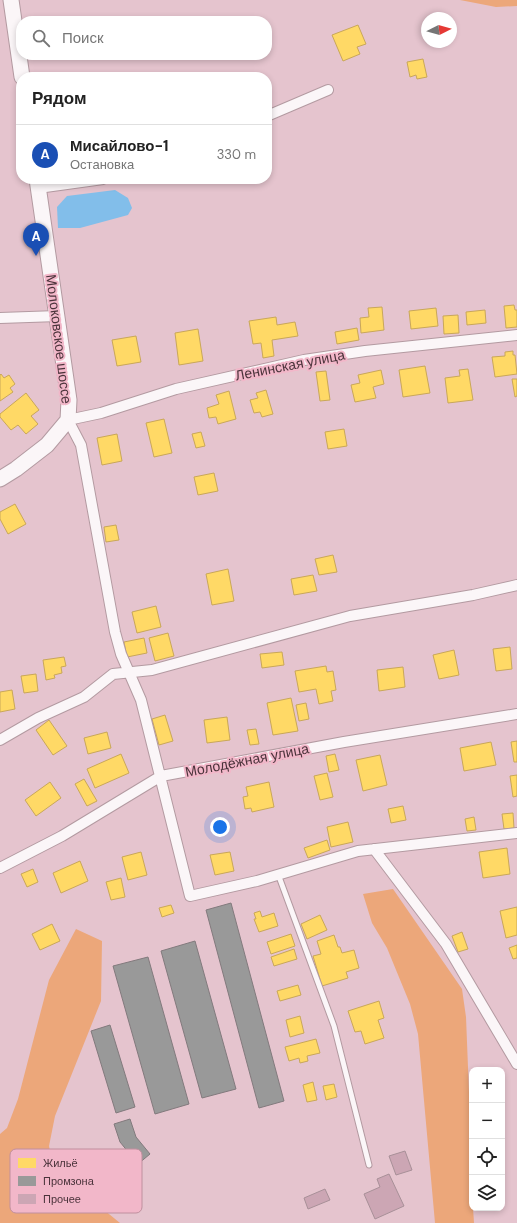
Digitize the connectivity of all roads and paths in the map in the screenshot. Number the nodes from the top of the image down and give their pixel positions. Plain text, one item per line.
1 (11, 0) edge
2 (16, 35) edge
3 (20, 60) edge
4 (21, 72) edge
5 (328, 90) dead end
6 (272, 114) edge
7 (38, 184) edge
8 (58, 316) junction
9 (0, 318) edge
10 (517, 335) edge
11 (68, 420) junction
12 (0, 479) edge
13 (517, 585) edge
14 (129, 672) junction
15 (517, 714) edge
16 (0, 740) edge
17 (161, 776) junction
18 (517, 833) edge
19 (374, 849) junction
20 (0, 868) edge
21 (278, 874) junction
22 (517, 1064) edge
23 (369, 1164) dead end

1 - 2 main road
3 - 4 main road
5 - 6 street
7 - 8 main road, Молоковское шоссе
8 - 9 street
8 - 11 main road, Молоковское шоссе
10 - 11 street, Ленинская улица
11 - 12 main road, Молоковское шоссе
11 - 14 street
13 - 14 street
14 - 16 street
14 - 17 street
15 - 17 street, Молодёжная улица
17 - 20 street, Молодёжная улица
17 - 21 street
18 - 19 street
19 - 21 street
19 - 22 street
21 - 23 lane

